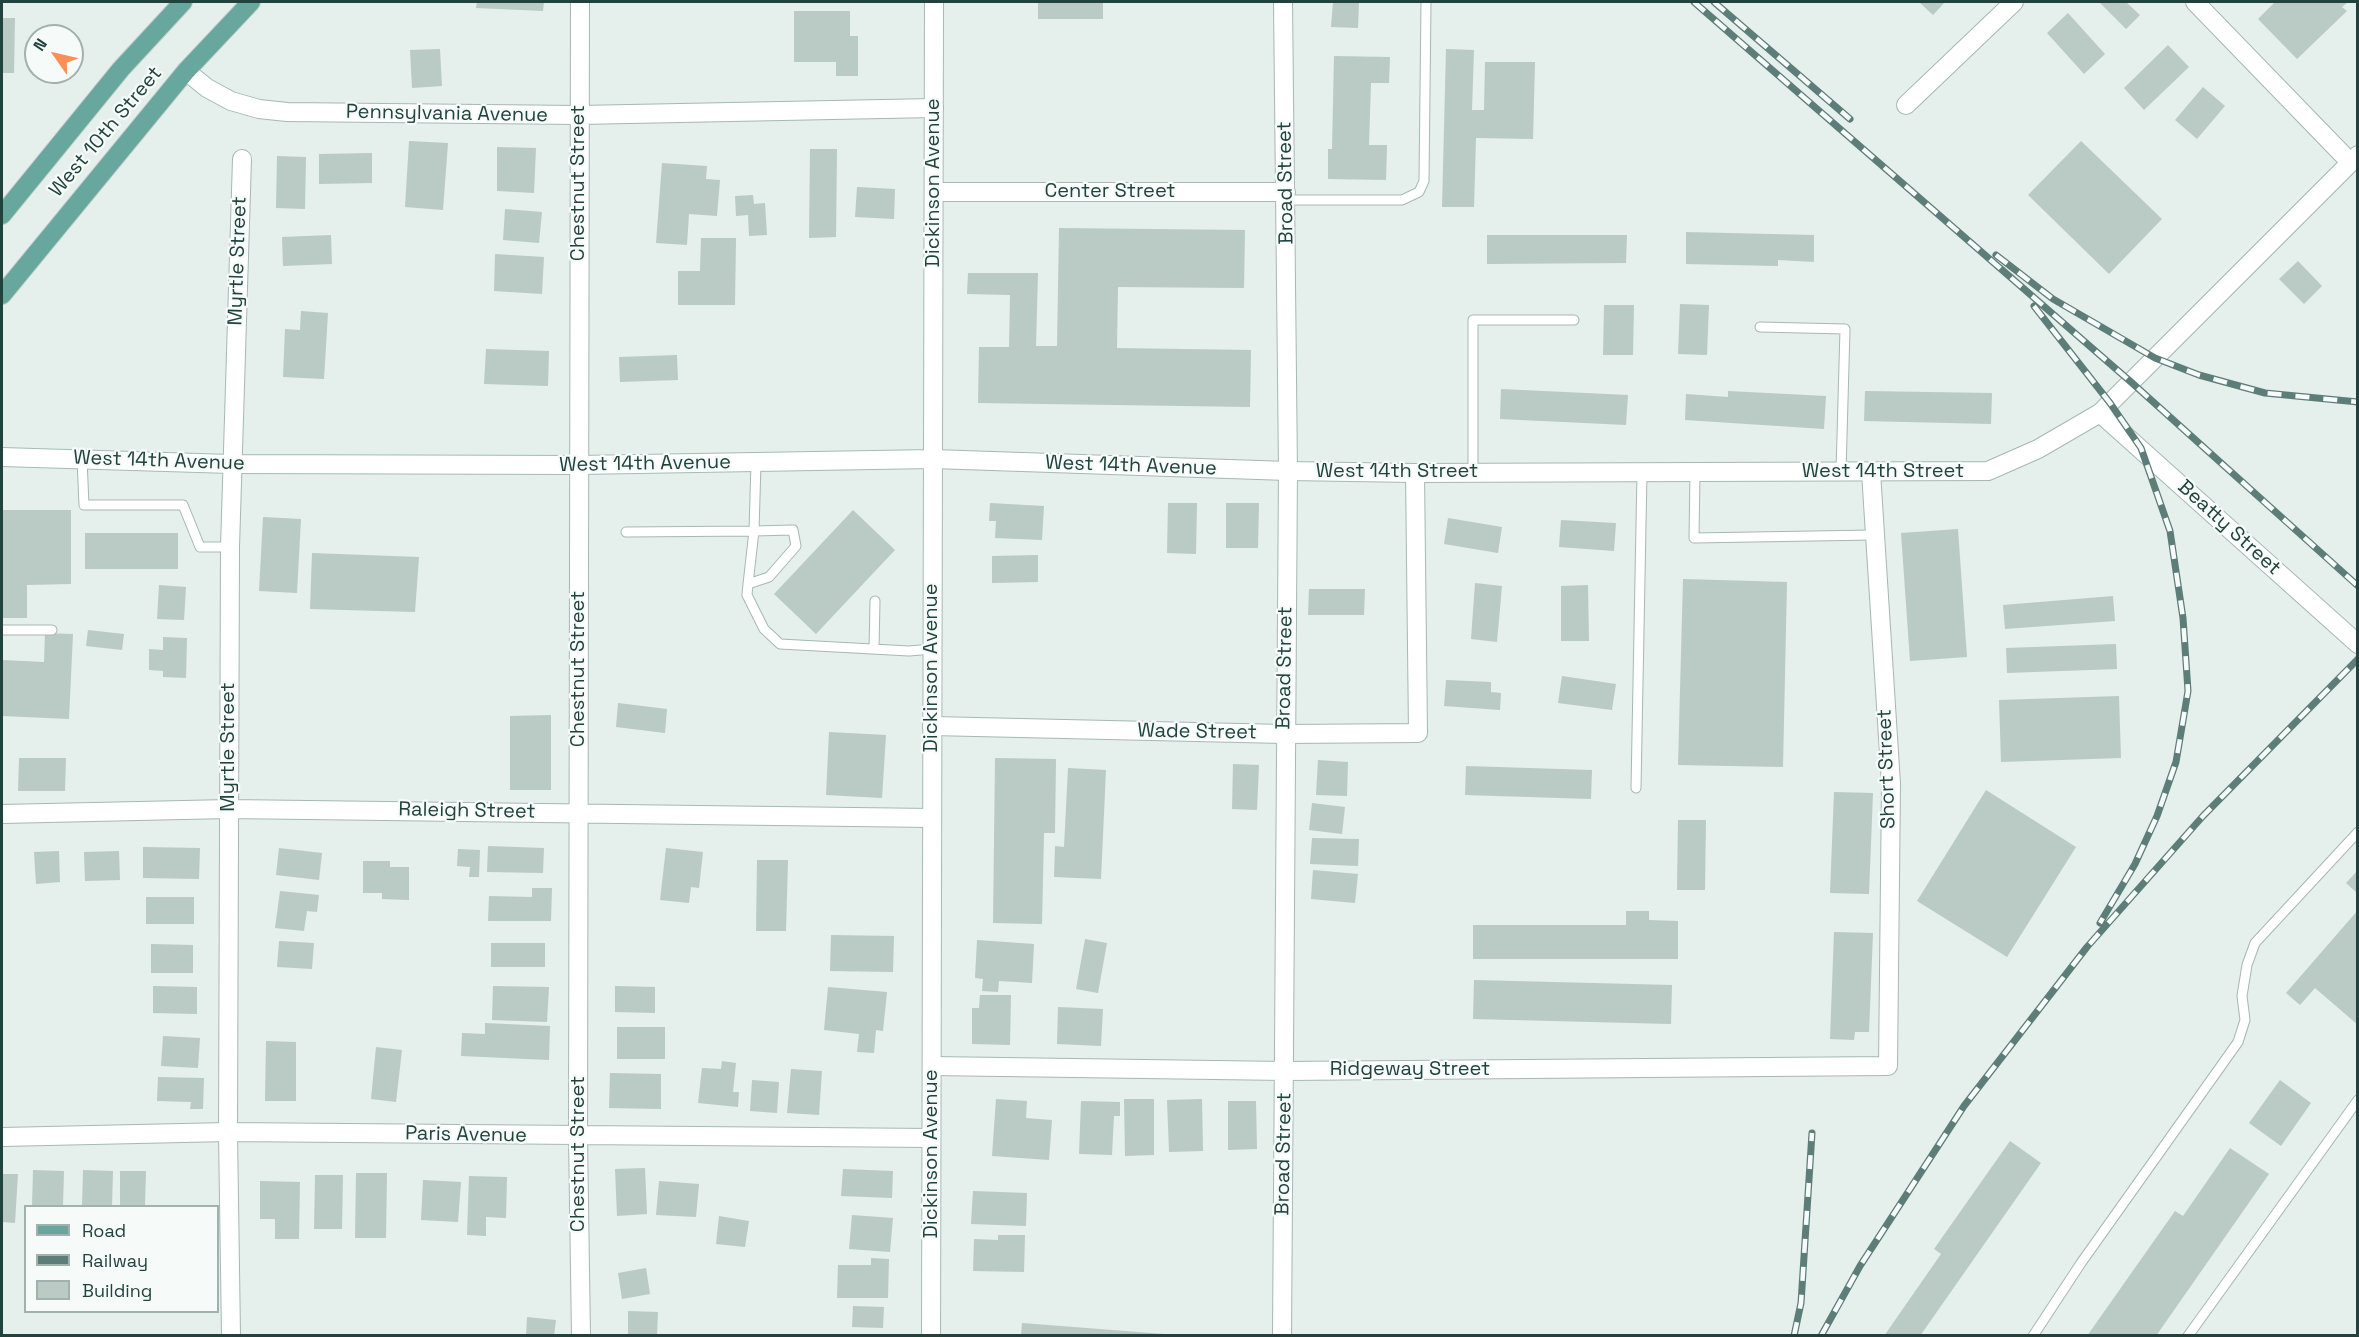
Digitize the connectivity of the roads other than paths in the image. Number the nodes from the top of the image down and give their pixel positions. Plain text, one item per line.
1 (183, 2) edge
2 (251, 2) edge
3 (580, 2) edge
4 (934, 2) edge
5 (1283, 2) edge
6 (1426, 2) edge
7 (2013, 2) edge
8 (2194, 2) edge
9 (186, 71) junction
10 (1906, 105) dead end
11 (934, 108) junction
12 (579, 115) junction
13 (242, 159) dead end
14 (2354, 159) edge
15 (934, 192) junction
16 (1286, 196) junction
17 (2, 215) edge
18 (2, 296) edge
19 (1574, 320) dead end
20 (1760, 327) dead end
21 (2100, 413) junction
22 (2, 457) edge
23 (82, 459) junction
24 (933, 459) junction
25 (756, 463) junction
26 (231, 464) junction
27 (578, 465) junction
28 (1288, 471) junction
29 (1642, 472) junction
30 (1841, 472) junction
31 (1871, 472) junction
32 (1415, 473) junction
33 (1473, 473) junction
34 (1695, 473) junction
35 (754, 531) junction
36 (626, 532) dead end
37 (1873, 535) junction
38 (230, 547) junction
39 (748, 584) junction
40 (875, 601) dead end
41 (2, 630) edge
42 (52, 630) dead end
43 (2358, 644) edge
44 (874, 649) junction
45 (932, 649) junction
46 (932, 726) junction
47 (1284, 734) junction
48 (1636, 788) dead end
49 (229, 809) junction
50 (580, 812) junction
51 (2, 814) edge
52 (932, 818) junction
53 (2358, 832) edge
54 (932, 1066) junction
55 (1888, 1066) joint
56 (1285, 1071) junction
57 (2358, 1100) edge
58 (228, 1132) junction
59 (2, 1137) edge
60 (578, 1137) junction
61 (931, 1138) junction
62 (231, 1335) edge
63 (581, 1335) edge
64 (931, 1335) edge
65 (1282, 1335) edge
66 (2033, 1335) edge
67 (2188, 1335) edge

1 - 17 main road, West 10th Street
2 - 9 main road, West 10th Street
3 - 12 street, Chestnut Street
4 - 11 street, Dickinson Avenue
5 - 16 street, Broad Street
6 - 16 lane
7 - 10 street
8 - 14 street
9 - 12 street, Pennsylvania Avenue
9 - 18 main road, West 10th Street
11 - 12 street, Pennsylvania Avenue
11 - 15 street, Dickinson Avenue
12 - 27 street, Chestnut Street
13 - 26 street, Myrtle Street
14 - 21 street, West 14th Street
15 - 16 street, Center Street
15 - 24 street, Dickinson Avenue
16 - 28 street, Broad Street
19 - 33 lane
20 - 30 lane
21 - 31 street, West 14th Street
21 - 43 street, Beatty Street
22 - 23 street, West 14th Avenue
23 - 26 street, West 14th Avenue
23 - 38 lane
24 - 25 street, West 14th Avenue
24 - 28 street, West 14th Avenue
24 - 45 street, Dickinson Avenue
25 - 27 street, West 14th Avenue
25 - 35 lane
26 - 27 street, West 14th Avenue
26 - 38 street, Myrtle Street
27 - 50 street, Chestnut Street
28 - 32 street, West 14th Street
28 - 47 street, Broad Street
29 - 33 street, West 14th Street
29 - 34 street, West 14th Street
29 - 48 lane
30 - 31 street, West 14th Street
30 - 34 street, West 14th Street
31 - 37 street, Short Street
32 - 33 street, West 14th Street
32 - 47 street, Wade Street
34 - 37 lane
35 - 36 lane
35 - 39 lane
35 - 39 lane
37 - 55 street, Short Street
38 - 49 street, Myrtle Street
39 - 44 lane
40 - 44 lane
41 - 42 lane
44 - 45 lane
45 - 46 street, Dickinson Avenue
46 - 47 street, Wade Street
46 - 52 street, Dickinson Avenue
47 - 56 street, Broad Street
49 - 50 street, Raleigh Street
49 - 51 street, Raleigh Street
49 - 58 street, Myrtle Street
50 - 52 street, Raleigh Street
50 - 60 street, Chestnut Street
52 - 54 street, Dickinson Avenue
53 - 66 lane
54 - 56 street, Ridgeway Street
54 - 61 street, Dickinson Avenue
55 - 56 street, Ridgeway Street
56 - 65 street, Broad Street
57 - 67 lane
58 - 59 street, Paris Avenue
58 - 60 street, Paris Avenue
58 - 62 street, Myrtle Street
60 - 61 street, Paris Avenue
60 - 63 street, Chestnut Street
61 - 64 street, Dickinson Avenue

